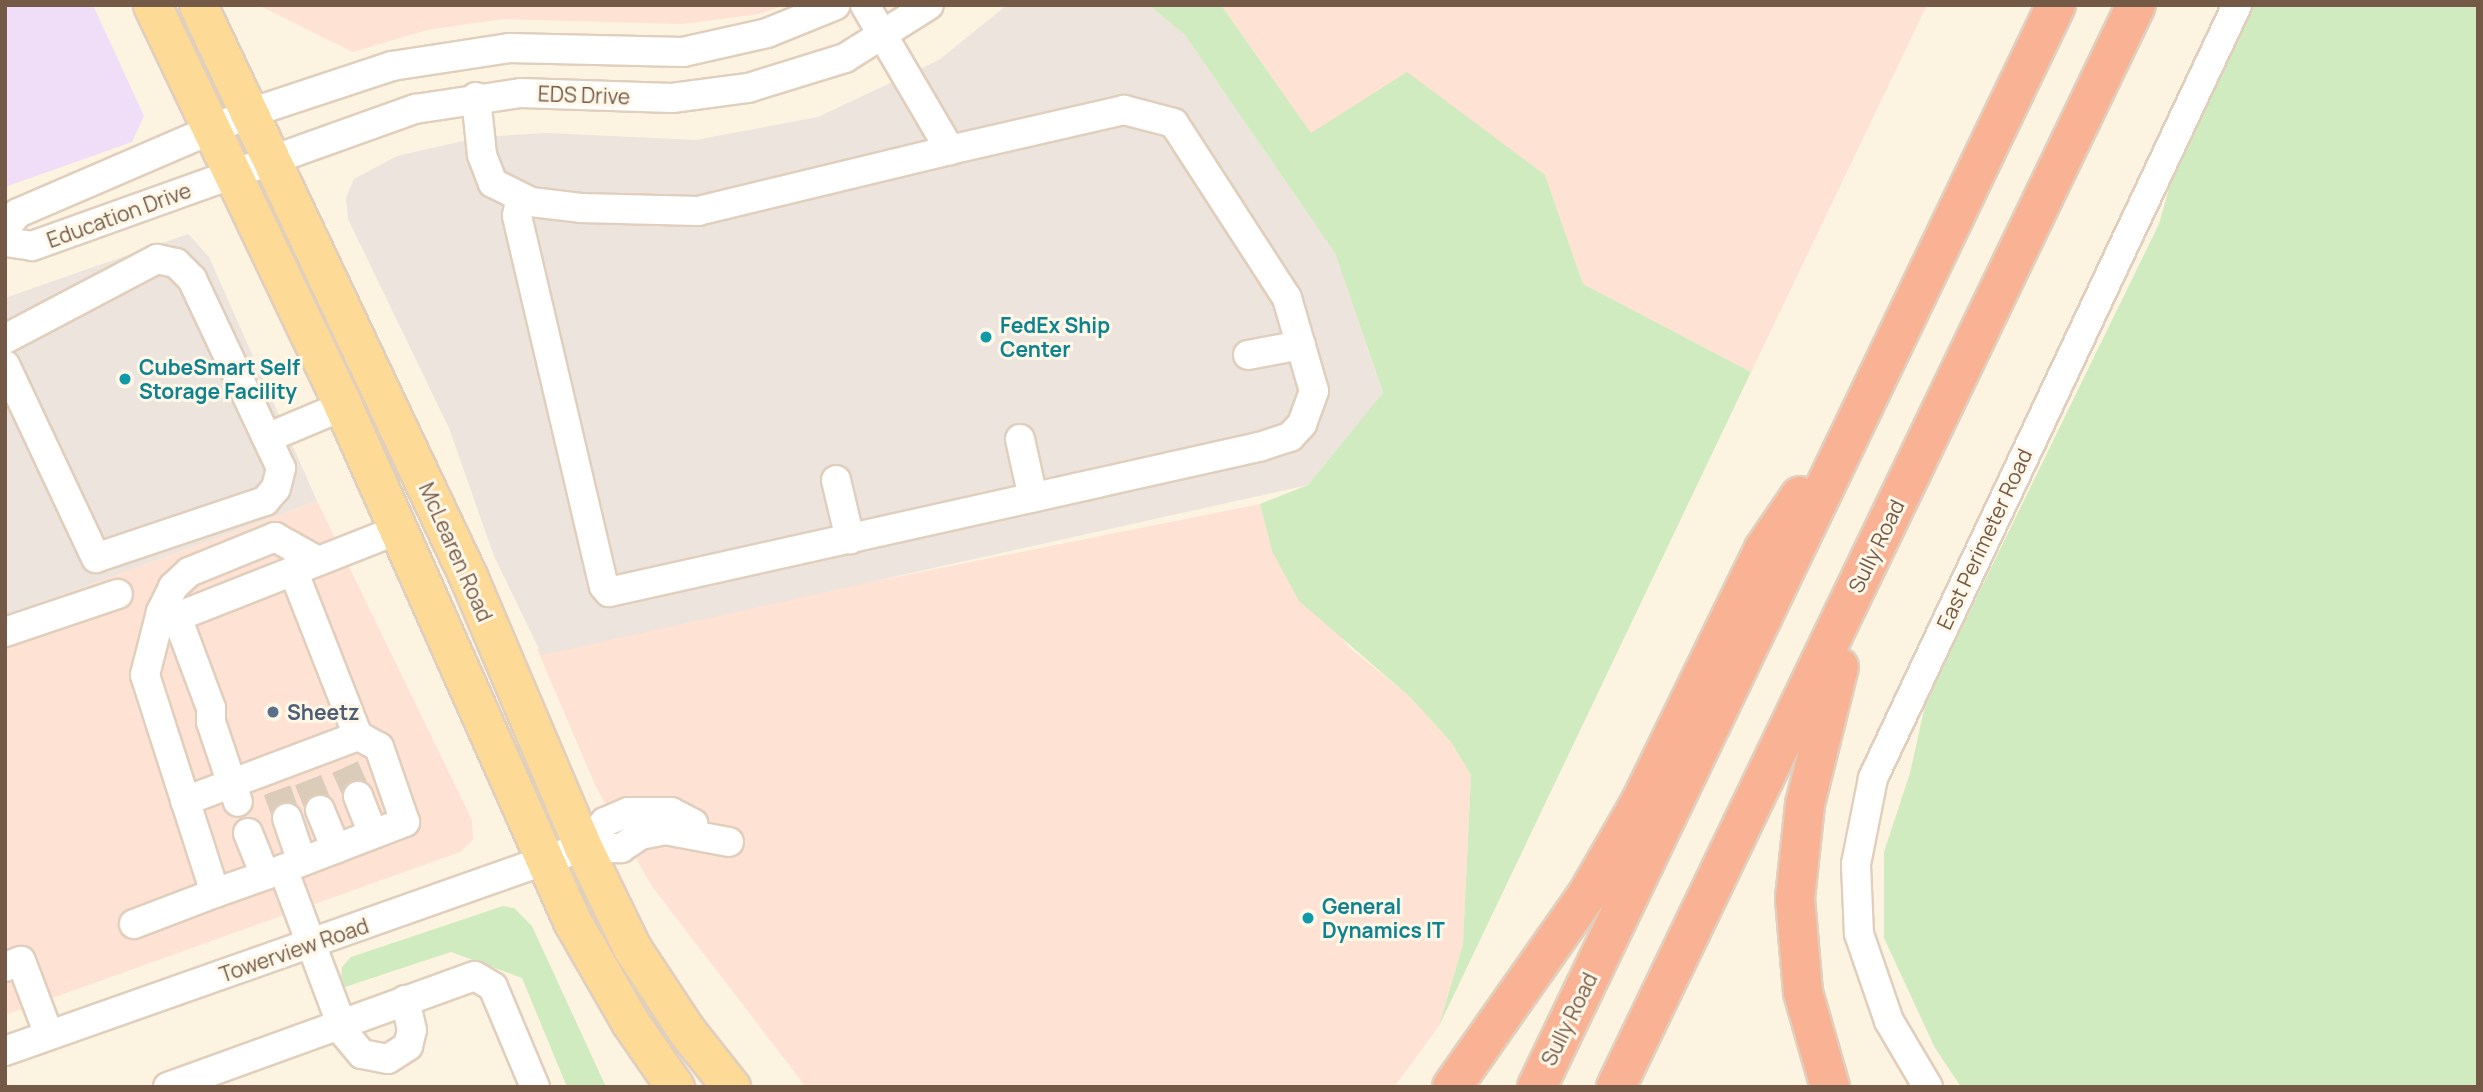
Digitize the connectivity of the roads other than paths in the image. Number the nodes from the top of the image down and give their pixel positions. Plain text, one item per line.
1 (152, 5) edge
2 (198, 5) edge
3 (836, 5) edge
4 (865, 5) edge
5 (929, 5) edge
6 (2056, 5) edge
7 (2136, 5) edge
8 (2237, 5) edge
9 (883, 36) junction
10 (477, 97) junction
11 (250, 113) junction
12 (210, 130) junction
13 (950, 150) junction
14 (270, 159) junction
15 (231, 175) junction
16 (520, 199) junction
17 (5, 228) edge
18 (5, 242) edge
19 (5, 339) edge
20 (1301, 345) junction
21 (1248, 355) dead end
22 (5, 365) edge
23 (1872, 390) junction
24 (342, 406) junction
25 (267, 438) junction
26 (1020, 439) dead end
27 (836, 480) dead end
28 (1033, 498) junction
29 (395, 531) junction
30 (850, 539) junction
31 (1880, 539) junction
32 (305, 565) junction
33 (118, 594) dead end
34 (169, 614) junction
35 (5, 632) edge
36 (346, 749) junction
37 (234, 793) junction
38 (358, 796) tunnel mouth
39 (186, 801) junction
40 (320, 810) tunnel mouth
41 (287, 818) tunnel mouth
42 (248, 833) dead end
43 (373, 834) junction
44 (583, 847) junction
45 (336, 849) junction
46 (544, 862) junction
47 (283, 869) junction
48 (215, 893) junction
49 (134, 924) dead end
50 (310, 944) junction
51 (5, 967) edge
52 (405, 1000) junction
53 (342, 1022) junction
54 (50, 1035) junction
55 (5, 1051) edge
56 (168, 1087) edge
57 (535, 1087) edge
58 (675, 1087) edge
59 (731, 1087) edge
60 (1452, 1087) edge
61 (1537, 1087) edge
62 (1616, 1087) edge
63 (1830, 1087) edge
64 (1928, 1087) edge

1 - 12 main road
2 - 11 main road, McLearen Road
3 - 11 street
4 - 9 street
5 - 9 street, EDS Drive
6 - 23 highway, Sully Road
7 - 31 highway, Sully Road
8 - 64 street, East Perimeter Road
9 - 10 street, EDS Drive
9 - 13 street
10 - 14 street, EDS Drive
10 - 16 street
11 - 12 street
11 - 14 main road, McLearen Road
12 - 15 main road
12 - 17 street, Education Drive
13 - 16 street
13 - 20 street
14 - 15 street, EDS Drive
14 - 44 main road, McLearen Road
15 - 18 street, Education Drive
15 - 24 main road
16 - 30 street
19 - 25 street
20 - 21 street
20 - 28 street
22 - 25 street
23 - 60 highway
23 - 61 highway, Sully Road
24 - 25 street
24 - 29 main road
26 - 28 street
27 - 30 street
28 - 30 street
29 - 32 street
29 - 46 main road
31 - 62 highway, Sully Road
31 - 63 highway
32 - 34 street
32 - 34 street
32 - 36 street
33 - 35 street
34 - 37 street
34 - 39 street
36 - 37 street
36 - 43 street
37 - 39 street
38 - 43 street
39 - 48 street
40 - 45 street
41 - 47 street
42 - 47 street
43 - 45 street
44 - 46 street, Towerview Road
44 - 59 main road, McLearen Road
45 - 47 street
46 - 50 street, Towerview Road
46 - 58 main road
47 - 48 street
47 - 50 street
48 - 49 street
50 - 53 street
50 - 54 street, Towerview Road
51 - 54 street
52 - 53 street
52 - 53 street
52 - 57 street
53 - 56 street
54 - 55 street, Towerview Road

